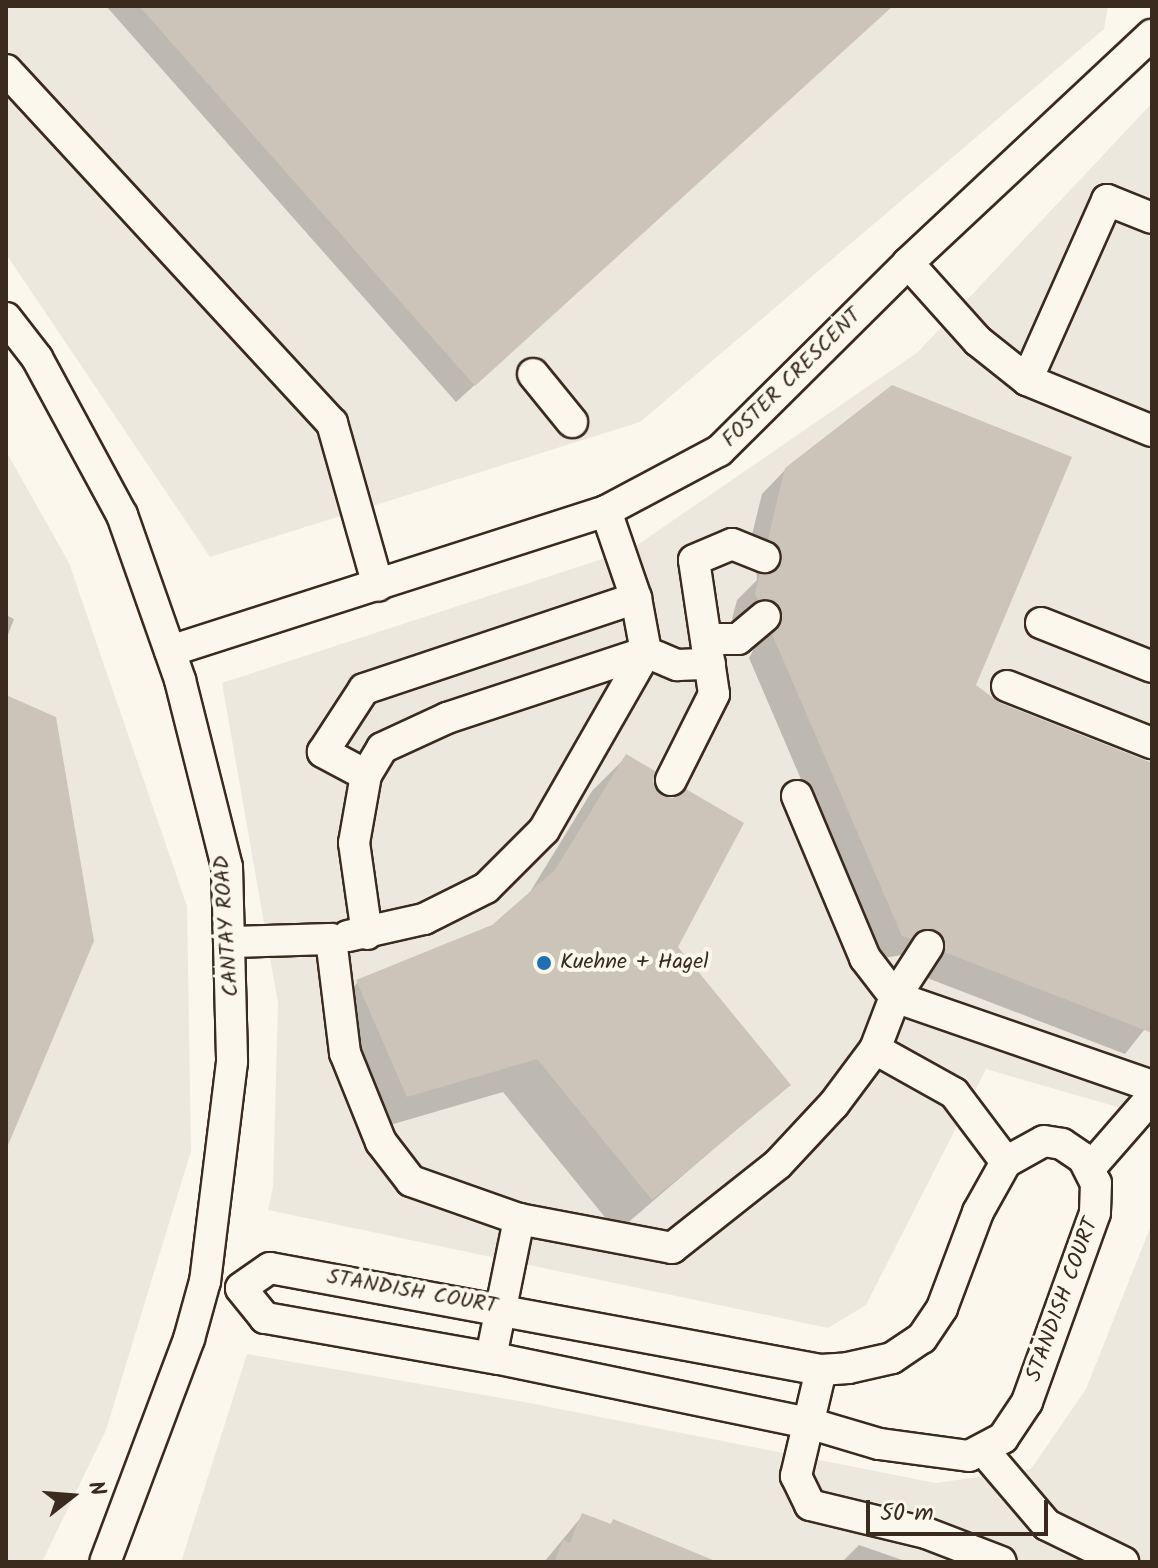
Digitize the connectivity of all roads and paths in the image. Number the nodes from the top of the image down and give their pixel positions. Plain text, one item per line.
1 (1152, 35) edge
2 (6, 70) edge
3 (1152, 218) edge
4 (908, 263) junction
5 (6, 318) edge
6 (533, 374) dead end
7 (1027, 380) junction
8 (572, 422) dead end
9 (1152, 431) edge
10 (606, 511) junction
11 (764, 557) dead end
12 (378, 586) junction
13 (636, 598) junction
14 (765, 616) dead end
15 (1041, 623) dead end
16 (170, 651) junction
17 (646, 652) junction
18 (708, 652) junction
19 (1152, 667) edge
20 (1007, 686) dead end
21 (1152, 743) edge
22 (366, 775) junction
23 (671, 780) dead end
24 (797, 796) dead end
25 (367, 934) junction
26 (331, 939) junction
27 (232, 942) junction
28 (928, 946) dead end
29 (895, 997) junction
30 (875, 1049) junction
31 (1152, 1086) edge
32 (1152, 1097) edge
33 (1006, 1162) junction
34 (1090, 1168) junction
35 (519, 1219) junction
36 (205, 1281) junction
37 (241, 1288) junction
38 (503, 1307) junction
39 (491, 1357) junction
40 (821, 1370) junction
41 (808, 1423) junction
42 (984, 1451) junction
43 (1059, 1550) edge
44 (114, 1559) edge
45 (1001, 1562) edge
46 (1123, 1562) edge

1 - 4 street, FOSTER CRESCENT
2 - 12 street
3 - 7 street
4 - 7 street
4 - 10 street, FOSTER CRESCENT
5 - 16 street, CANTAY ROAD
6 - 8 street
7 - 9 street
10 - 12 street, FOSTER CRESCENT
10 - 13 street
11 - 18 street
12 - 16 street, FOSTER CRESCENT
13 - 17 street
13 - 22 street
14 - 18 street
15 - 19 street
16 - 27 street, CANTAY ROAD
17 - 18 street
17 - 22 street
17 - 25 street
18 - 23 street
20 - 21 street
22 - 25 street
24 - 29 street
25 - 26 street
26 - 27 street
26 - 35 street
27 - 36 street, CANTAY ROAD
28 - 29 street
29 - 30 street
29 - 31 street
30 - 33 street
30 - 35 street
32 - 34 street
33 - 34 street
33 - 40 street, STANDISH COURT
34 - 42 street, STANDISH COURT
35 - 38 street
36 - 37 street
36 - 44 street, CANTAY ROAD
37 - 38 street, STANDISH COURT
37 - 39 street
38 - 39 street
38 - 40 street, STANDISH COURT
39 - 41 street
40 - 41 street
41 - 42 street
41 - 45 street
42 - 43 street
43 - 46 street

